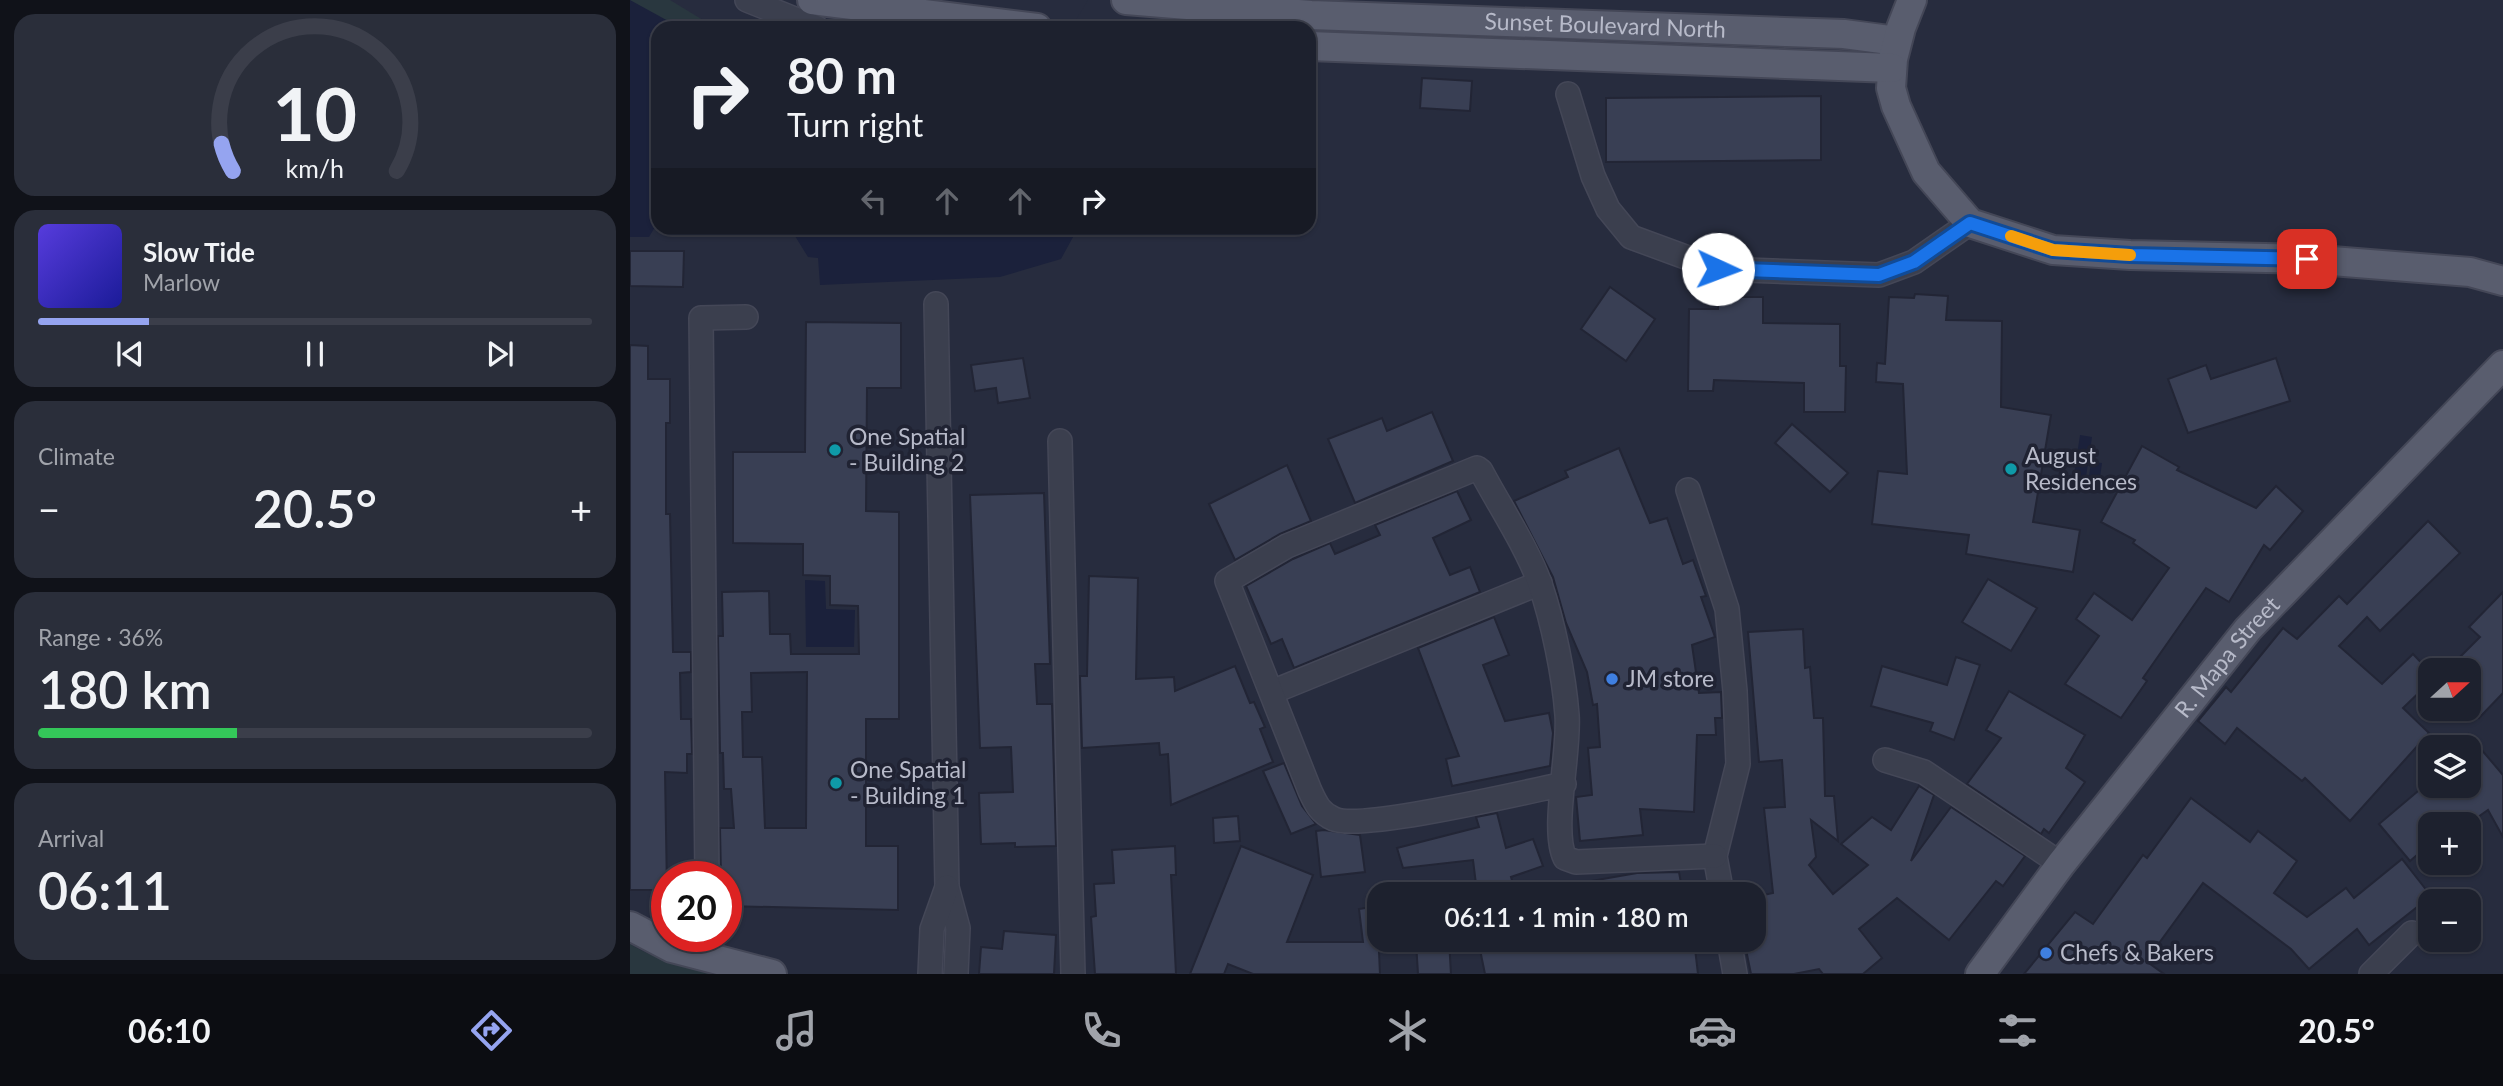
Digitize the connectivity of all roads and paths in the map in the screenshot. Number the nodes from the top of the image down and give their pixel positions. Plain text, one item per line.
1 (747, 0) edge
2 (812, 0) edge
3 (1126, 0) edge
4 (1912, 0) edge
5 (800, 21) edge
6 (981, 21) edge
7 (1897, 41) junction
8 (1316, 46) edge
9 (1892, 68) junction
10 (1568, 94) dead end
11 (1970, 223) junction
12 (2503, 281) edge
13 (936, 304) dead end
14 (747, 317) dead end
15 (2503, 365) edge
16 (1060, 441) dead end
17 (1688, 490) dead end
18 (1540, 583) junction
19 (1272, 692) junction
20 (1885, 760) dead end
21 (1564, 784) junction
22 (1715, 856) junction
23 (707, 861) edge
24 (2061, 864) junction
25 (1720, 882) edge
26 (947, 887) junction
27 (630, 926) edge
28 (2412, 933) dead end
29 (651, 937) edge
30 (714, 952) edge
31 (1732, 952) edge
32 (737, 970) edge
33 (772, 974) edge
34 (930, 974) edge
35 (956, 974) edge
36 (1073, 974) edge
37 (1735, 974) edge
38 (1980, 974) edge
39 (2371, 974) edge

1 - 5 street
2 - 6 main road
3 - 7 main road, Sunset Boulevard North
4 - 7 main road
7 - 9 main road
8 - 9 main road, Sunset Boulevard North
9 - 11 main road
10 - 11 street
11 - 12 main road
13 - 26 street
14 - 23 street
15 - 24 main road, R. Mapa Street
16 - 36 street
17 - 22 street
18 - 19 street
18 - 19 street
18 - 21 street
19 - 21 street
20 - 24 street
21 - 22 street
22 - 25 street
24 - 38 main road, R. Mapa Street
26 - 34 street
26 - 35 street
27 - 29 main road
28 - 39 street
30 - 32 main road
31 - 37 street
32 - 33 main road

